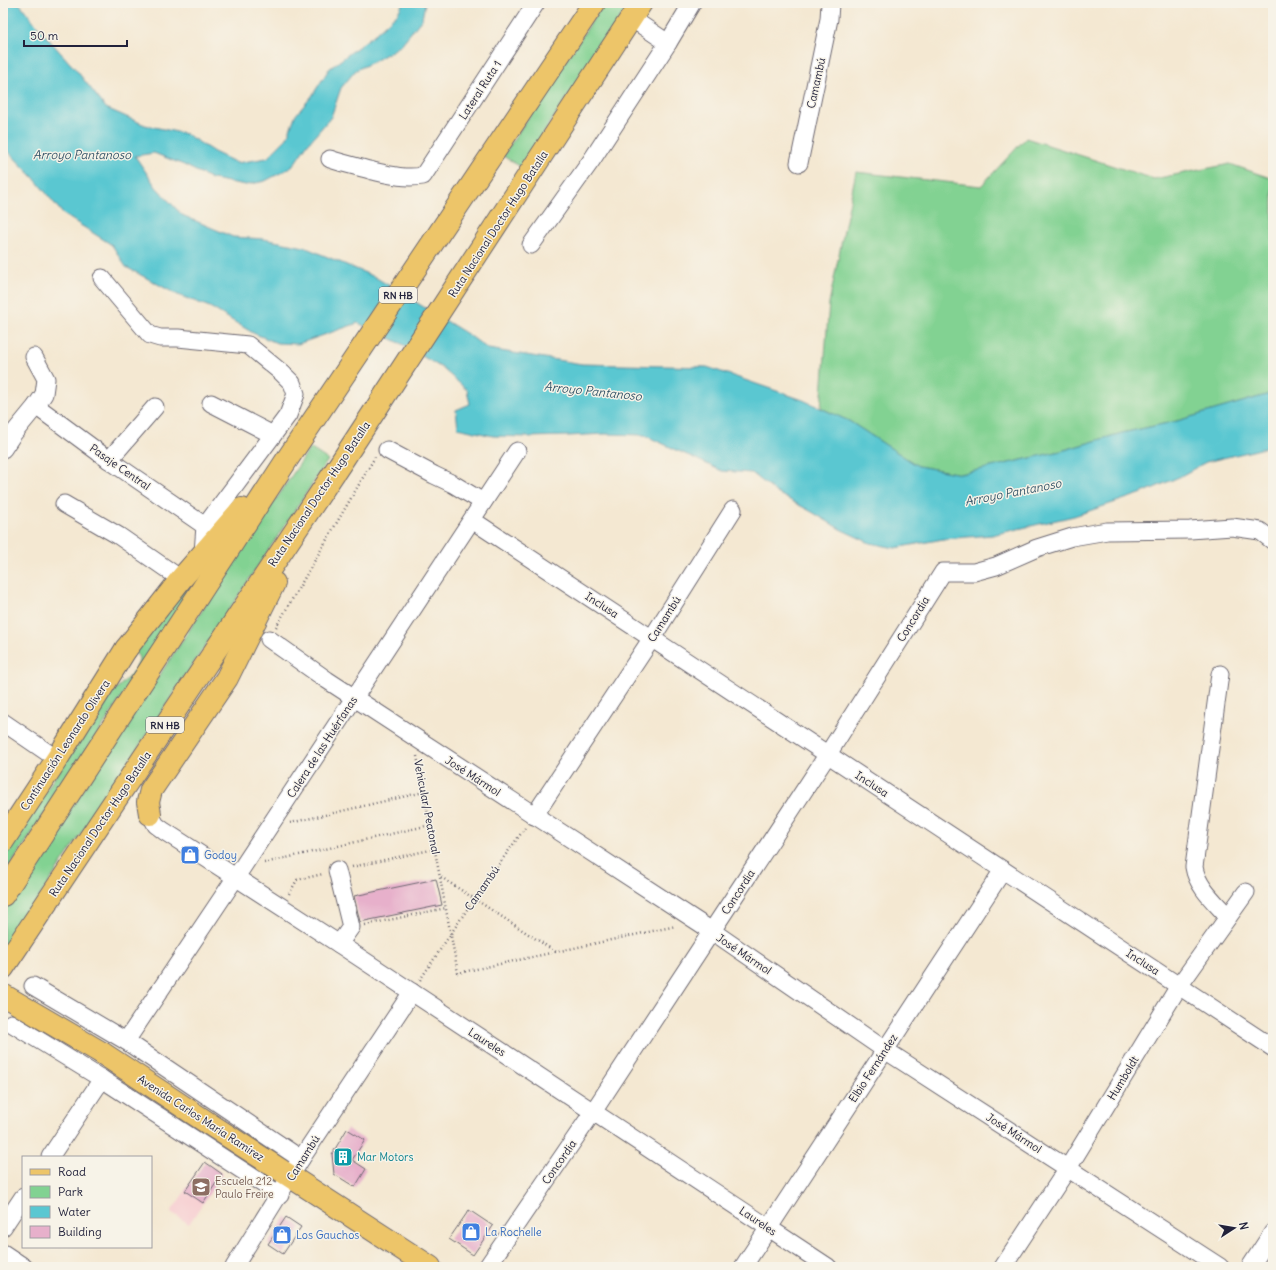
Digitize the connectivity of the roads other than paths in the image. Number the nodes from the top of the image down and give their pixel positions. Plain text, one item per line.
1 (536, 3) edge
2 (594, 3) edge
3 (692, 3) edge
4 (830, 3) edge
5 (636, 11) edge
6 (668, 43) junction
7 (330, 159) dead end
8 (799, 163) dead end
9 (531, 245) dead end
10 (102, 278) dead end
11 (34, 357) dead end
12 (212, 403) dead end
13 (36, 406) junction
14 (155, 407) dead end
15 (273, 435) junction
16 (3, 449) edge
17 (387, 450) road end
18 (517, 451) dead end
19 (109, 460) junction
20 (286, 461) junction
21 (327, 483) junction
22 (483, 502) junction
23 (64, 504) dead end
24 (733, 510) dead end
25 (472, 520) junction
26 (205, 526) junction
27 (1273, 541) edge
28 (203, 553) junction
29 (180, 578) junction
30 (652, 638) junction
31 (269, 639) road end
32 (1220, 674) dead end
33 (354, 698) junction
34 (3, 722) edge
35 (828, 754) junction
36 (57, 759) junction
37 (150, 814) joint
38 (534, 816) junction
39 (3, 841) edge
40 (338, 870) dead end
41 (1003, 870) junction
42 (239, 873) junction
43 (1246, 892) dead end
44 (3, 894) edge
45 (1228, 917) junction
46 (712, 932) junction
47 (339, 944) junction
48 (3, 968) edge
49 (1179, 986) junction
50 (412, 992) junction
51 (3, 995) edge
52 (126, 1041) junction
53 (1273, 1048) edge
54 (885, 1050) junction
55 (102, 1079) junction
56 (593, 1112) junction
57 (51, 1156) edge
58 (1068, 1168) junction
59 (291, 1177) junction
60 (22, 1200) edge
61 (3, 1228) edge
62 (769, 1228) junction
63 (1273, 1232) edge
64 (3, 1253) edge
65 (24, 1267) edge
66 (234, 1267) edge
67 (430, 1267) edge
68 (487, 1267) edge
69 (743, 1267) edge
70 (828, 1267) edge
71 (1003, 1267) edge
72 (1220, 1267) edge
73 (1250, 1267) edge

1 - 7 street, Lateral Ruta 1
2 - 20 main road, RN HB
3 - 6 street
4 - 8 street, Camambú
5 - 6 street, Ruta Nacional Doctor Hugo Batalla
5 - 21 main road, Ruta Nacional Doctor Hugo Batalla / RN HB
6 - 9 street
10 - 15 street
11 - 13 street
12 - 15 street
13 - 16 street
13 - 19 street, Pasaje Central
14 - 19 street
15 - 26 street
17 - 22 street
18 - 22 street, Calera de las Huérfanas
19 - 26 street, Pasaje Central
20 - 28 main road, Continuación Leonardo Olivera
20 - 44 main road, RN HB
21 - 37 main road
21 - 48 main road, Ruta Nacional Doctor Hugo Batalla / RN HB
22 - 25 street, Calera de las Huérfanas
23 - 29 street
24 - 30 street, Camambú
25 - 30 street, Inclusa
25 - 33 street, Calera de las Huérfanas
26 - 28 street
27 - 35 street, Concordia
28 - 29 main road, Continuación Leonardo Olivera
29 - 36 main road, Continuación Leonardo Olivera
30 - 35 street, Inclusa
30 - 38 street, Camambú
31 - 33 street, José Mármol
32 - 45 street
33 - 38 street, José Mármol
33 - 42 street, Calera de las Huérfanas
34 - 36 street
35 - 41 street, Inclusa
35 - 46 street, Concordia
36 - 39 main road, Continuación Leonardo Olivera
37 - 42 street, Laureles
38 - 46 street, José Mármol
40 - 47 street
41 - 49 street, Inclusa
41 - 54 street, Elbio Fernández
42 - 47 street, Laureles
42 - 52 street, Calera de las Huérfanas
43 - 45 street, Humboldt
45 - 49 street, Humboldt
46 - 54 street, José Mármol
46 - 56 street, Concordia
47 - 50 street, Laureles
49 - 53 street, Inclusa
49 - 58 street, Humboldt
50 - 56 street, Laureles
50 - 59 street, Camambú
51 - 59 main road, Avenida Carlos María Ramírez, bridge
52 - 55 street, Avenida Carlos María Ramírez
52 - 59 street, Avenida Carlos María Ramírez
54 - 58 street, José Mármol
54 - 62 street, Elbio Fernández
55 - 57 street
55 - 59 street, Avenida Carlos María Ramírez
56 - 62 street, Laureles
56 - 68 street, Concordia
58 - 71 street, Humboldt
58 - 72 street, José Mármol
59 - 66 street, Camambú
59 - 67 main road, Avenida Carlos María Ramírez
60 - 61 street
62 - 69 street, Elbio Fernández
62 - 70 street, Laureles
63 - 73 street
64 - 65 street

